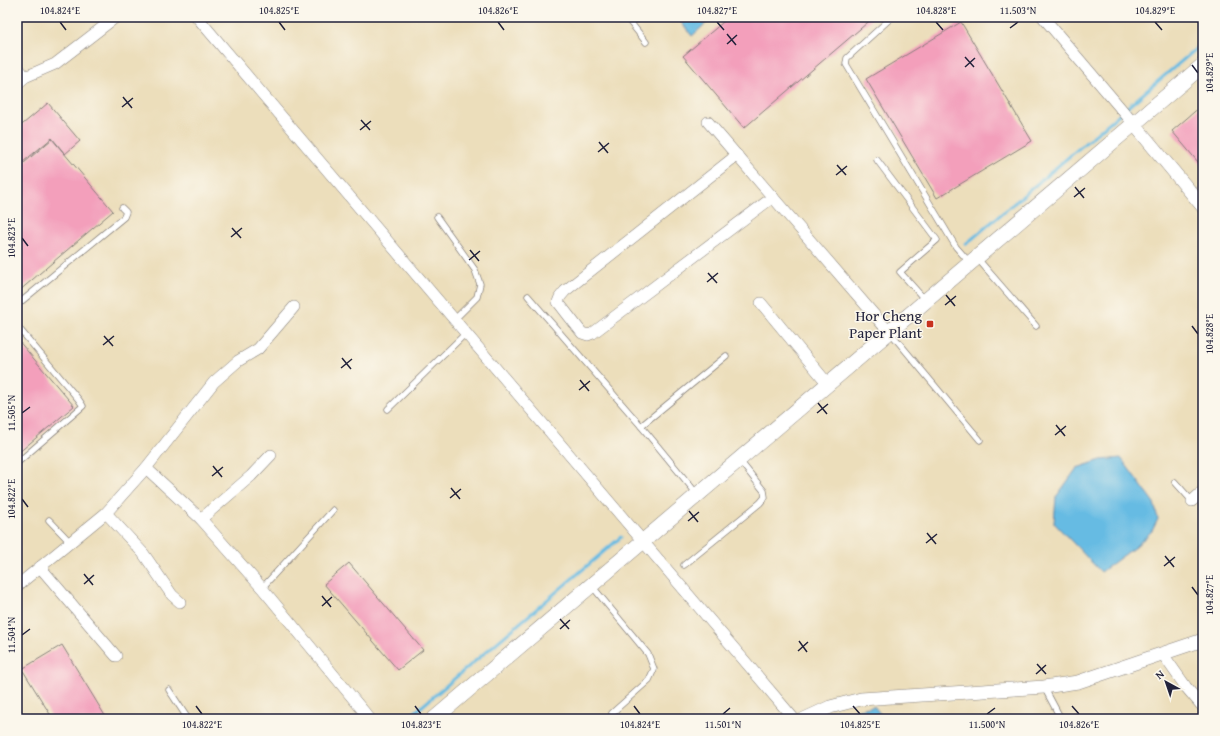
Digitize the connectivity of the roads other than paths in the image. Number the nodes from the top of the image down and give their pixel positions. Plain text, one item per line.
1 (116, 17) edge
2 (197, 17) edge
3 (626, 17) edge
4 (892, 17) edge
5 (1043, 17) edge
6 (646, 42) dead end
7 (1203, 65) edge
8 (17, 66) edge
9 (21, 81) edge
10 (1132, 121) junction
11 (708, 122) dead end
12 (737, 155) junction
13 (877, 160) dead end
14 (773, 197) junction
15 (1203, 207) edge
16 (122, 208) dead end
17 (438, 217) dead end
18 (974, 261) junction
19 (528, 296) dead end
20 (926, 301) junction
21 (761, 302) dead end
22 (17, 305) edge
23 (294, 307) dead end
24 (453, 320) junction
25 (17, 326) edge
26 (1036, 326) dead end
27 (890, 332) junction
28 (466, 334) junction
29 (726, 356) dead end
30 (828, 384) junction
31 (388, 409) dead end
32 (641, 426) junction
33 (980, 440) dead end
34 (270, 455) dead end
35 (740, 460) junction
36 (17, 463) edge
37 (146, 468) junction
38 (1175, 482) dead end
39 (1203, 491) edge
40 (698, 496) junction
41 (1192, 501) joint
42 (333, 510) dead end
43 (106, 513) junction
44 (201, 519) junction
45 (49, 520) dead end
46 (643, 542) junction
47 (70, 543) junction
48 (684, 565) dead end
49 (40, 566) junction
50 (17, 586) edge
51 (592, 586) junction
52 (262, 588) junction
53 (180, 602) dead end
54 (1203, 640) edge
55 (1162, 654) junction
56 (116, 656) dead end
57 (1044, 687) junction
58 (170, 690) dead end
59 (1203, 707) edge
60 (612, 713) dead end
61 (188, 719) edge
62 (370, 719) edge
63 (434, 719) edge
64 (794, 719) edge
65 (804, 719) edge
66 (1061, 719) edge

1 - 9 street
2 - 24 street
3 - 6 lane
4 - 18 lane
5 - 10 street
7 - 10 main road
8 - 9 street
10 - 15 street
10 - 18 main road
11 - 12 street
12 - 14 street
12 - 14 street
13 - 20 lane
14 - 27 street
16 - 22 lane
17 - 24 lane
18 - 20 main road
18 - 26 lane
19 - 32 lane
20 - 27 main road
21 - 30 street
23 - 37 street
24 - 28 street
25 - 36 lane
27 - 30 main road
27 - 33 lane
28 - 31 lane
28 - 46 street
29 - 32 lane
30 - 35 main road
32 - 40 lane
34 - 44 street
35 - 40 main road
35 - 48 lane
37 - 43 street
37 - 44 street
38 - 41 lane
39 - 41 street
40 - 46 main road
42 - 52 lane
43 - 47 street
43 - 53 street
44 - 52 street
45 - 47 lane
46 - 51 main road
46 - 64 street
47 - 49 street
49 - 50 street
49 - 56 street
51 - 60 lane
51 - 63 main road
52 - 62 street
54 - 55 street
55 - 57 street
55 - 59 street
57 - 65 street
57 - 66 lane
58 - 61 lane

